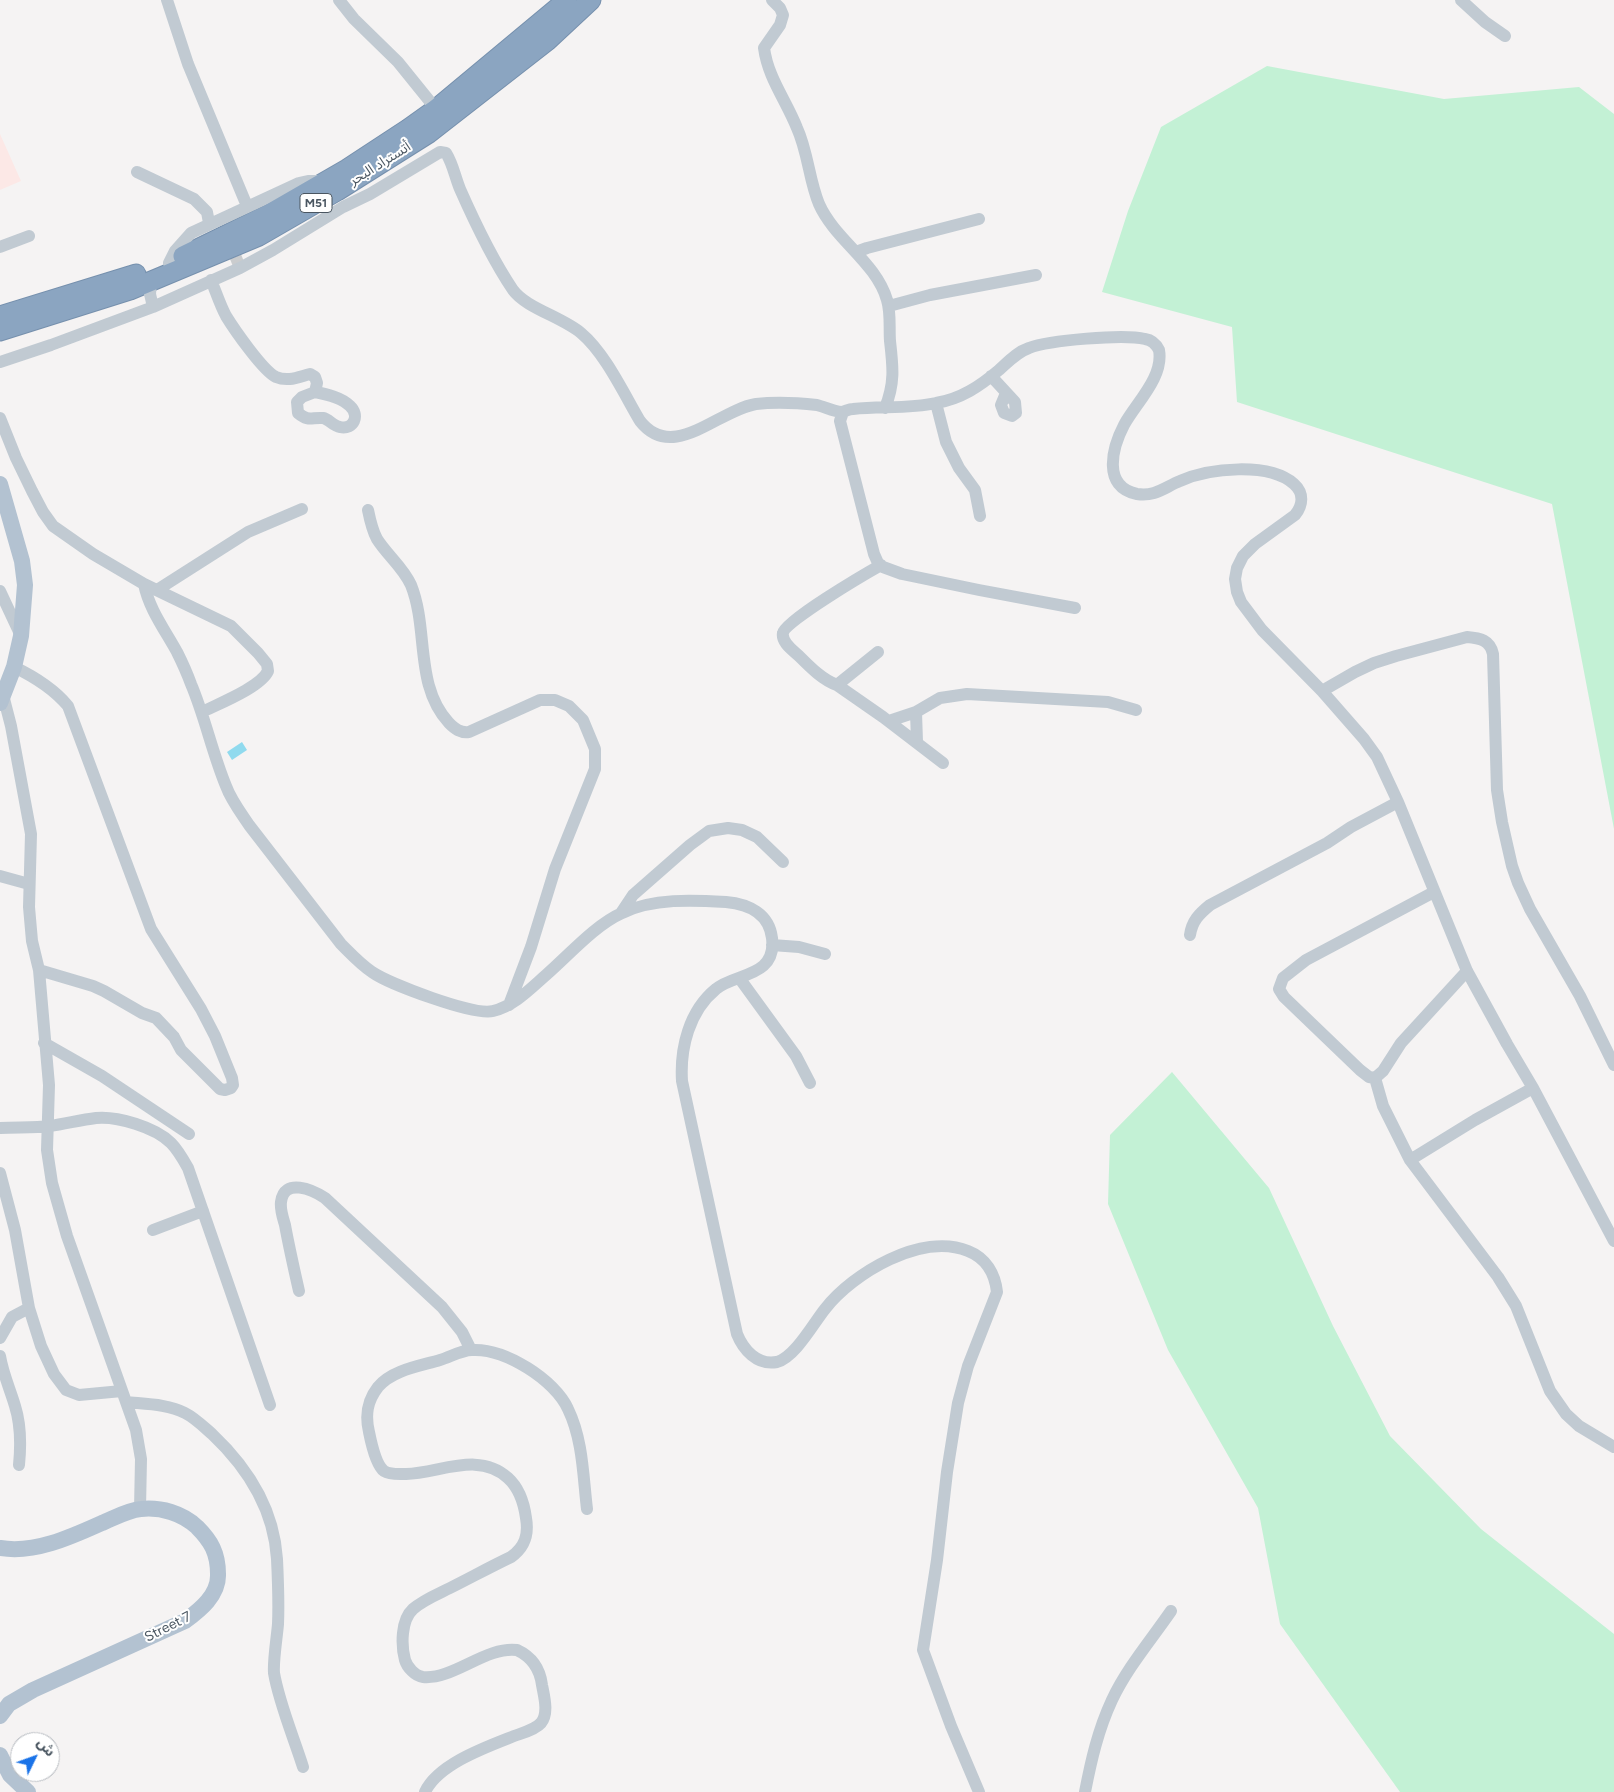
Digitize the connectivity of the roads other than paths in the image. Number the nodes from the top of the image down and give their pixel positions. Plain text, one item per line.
1 (167, 0) edge
2 (338, 0) edge
3 (567, 0) edge
4 (591, 0) edge
5 (772, 0) edge
6 (1462, 0) edge
7 (1505, 36) dead end
8 (436, 109) junction
9 (137, 172) dead end
10 (326, 181) junction
11 (350, 183) junction
12 (247, 206) junction
13 (343, 207) junction
14 (979, 220) dead end
15 (209, 223) junction
16 (29, 236) dead end
17 (0, 247) edge
18 (856, 252) junction
19 (169, 263) junction
20 (1036, 275) dead end
21 (212, 280) junction
22 (151, 282) junction
23 (130, 290) junction
24 (889, 306) junction
25 (148, 309) junction
26 (0, 316) edge
27 (0, 331) edge
28 (0, 362) edge
29 (991, 376) junction
30 (314, 392) dead end
31 (1006, 393) dead end
32 (936, 404) junction
33 (885, 408) junction
34 (843, 412) junction
35 (0, 418) edge
36 (0, 484) edge
37 (302, 509) dead end
38 (368, 510) dead end
39 (980, 516) dead end
40 (880, 565) junction
41 (144, 584) junction
42 (157, 590) junction
43 (0, 591) edge
44 (1075, 608) dead end
45 (20, 636) junction
46 (878, 652) dead end
47 (14, 667) junction
48 (837, 685) junction
49 (1322, 691) junction
50 (2, 699) edge
51 (1136, 710) dead end
52 (202, 712) junction
53 (916, 712) junction
54 (889, 721) junction
55 (917, 742) junction
56 (944, 763) dead end
57 (1398, 802) junction
58 (782, 862) dead end
59 (0, 876) edge
60 (29, 884) junction
61 (1434, 892) junction
62 (621, 913) junction
63 (1190, 935) dead end
64 (772, 945) junction
65 (825, 954) dead end
66 (39, 970) junction
67 (1467, 971) junction
68 (740, 979) junction
69 (509, 1004) junction
70 (44, 1043) junction
71 (1614, 1065) edge
72 (1375, 1078) junction
73 (810, 1083) dead end
74 (1533, 1088) junction
75 (47, 1126) junction
76 (0, 1128) edge
77 (189, 1134) dead end
78 (1410, 1160) junction
79 (0, 1173) edge
80 (202, 1211) junction
81 (153, 1230) dead end
82 (1614, 1241) edge
83 (299, 1291) dead end
84 (29, 1308) junction
85 (0, 1338) edge
86 (472, 1350) junction
87 (0, 1356) edge
88 (124, 1397) junction
89 (270, 1404) dead end
90 (1614, 1447) edge
91 (18, 1465) dead end
92 (140, 1509) junction
93 (587, 1509) dead end
94 (0, 1548) edge
95 (1171, 1610) dead end
96 (0, 1716) edge
97 (0, 1755) edge
98 (303, 1767) dead end
99 (28, 1792) edge
100 (425, 1792) edge
101 (979, 1792) edge
102 (1085, 1792) edge

1 - 12 street
2 - 8 street
3 - 8 highway, أتستراد البحر / M51
4 - 11 highway, أتستراد البحر / M51
5 - 18 street
6 - 7 street
8 - 10 highway, أتستراد البحر / M51
9 - 15 street
10 - 12 street
10 - 19 highway, أتستراد البحر / M51
11 - 13 street
11 - 22 highway, أتستراد البحر / M51
12 - 15 street
13 - 21 street
13 - 34 street
14 - 18 street
15 - 19 street
16 - 17 street
18 - 24 street
19 - 26 highway, أتستراد البحر / M51
20 - 24 street
21 - 25 street
21 - 30 street
22 - 23 highway, أتستراد البحر / M51
22 - 25 street
23 - 25 street
23 - 27 highway, أتستراد البحر / M51
24 - 33 street
25 - 28 street
29 - 31 street
29 - 32 street
29 - 49 street
32 - 33 street
32 - 39 street
33 - 34 street
34 - 40 street
35 - 41 street
36 - 45 main road
37 - 42 street
38 - 69 street
40 - 44 street
40 - 48 street
41 - 42 street
41 - 52 street
42 - 52 street
43 - 45 street
45 - 47 main road
46 - 48 street
47 - 50 main road
47 - 66 street
48 - 54 street
49 - 57 street
49 - 71 street
50 - 60 street
51 - 53 street
52 - 69 street
53 - 54 street
53 - 55 street
54 - 55 street
55 - 56 street
57 - 61 street
57 - 63 street
58 - 62 street
59 - 60 street
60 - 66 street
61 - 67 street
61 - 72 street
62 - 64 street
62 - 69 street
64 - 65 street
64 - 68 street
66 - 70 street
67 - 72 street
67 - 74 street
68 - 73 street
68 - 101 street
70 - 75 street
70 - 77 street
72 - 78 street
74 - 78 street
74 - 82 street
75 - 76 street
75 - 80 street
75 - 88 street
78 - 90 street
79 - 84 street
80 - 81 street
80 - 89 street
83 - 86 street
84 - 85 street
84 - 88 street
86 - 93 street
86 - 100 street
87 - 91 street
88 - 92 street
88 - 98 street
92 - 94 main road, Street 7
92 - 96 main road, Street 7
95 - 102 street
97 - 99 main road

